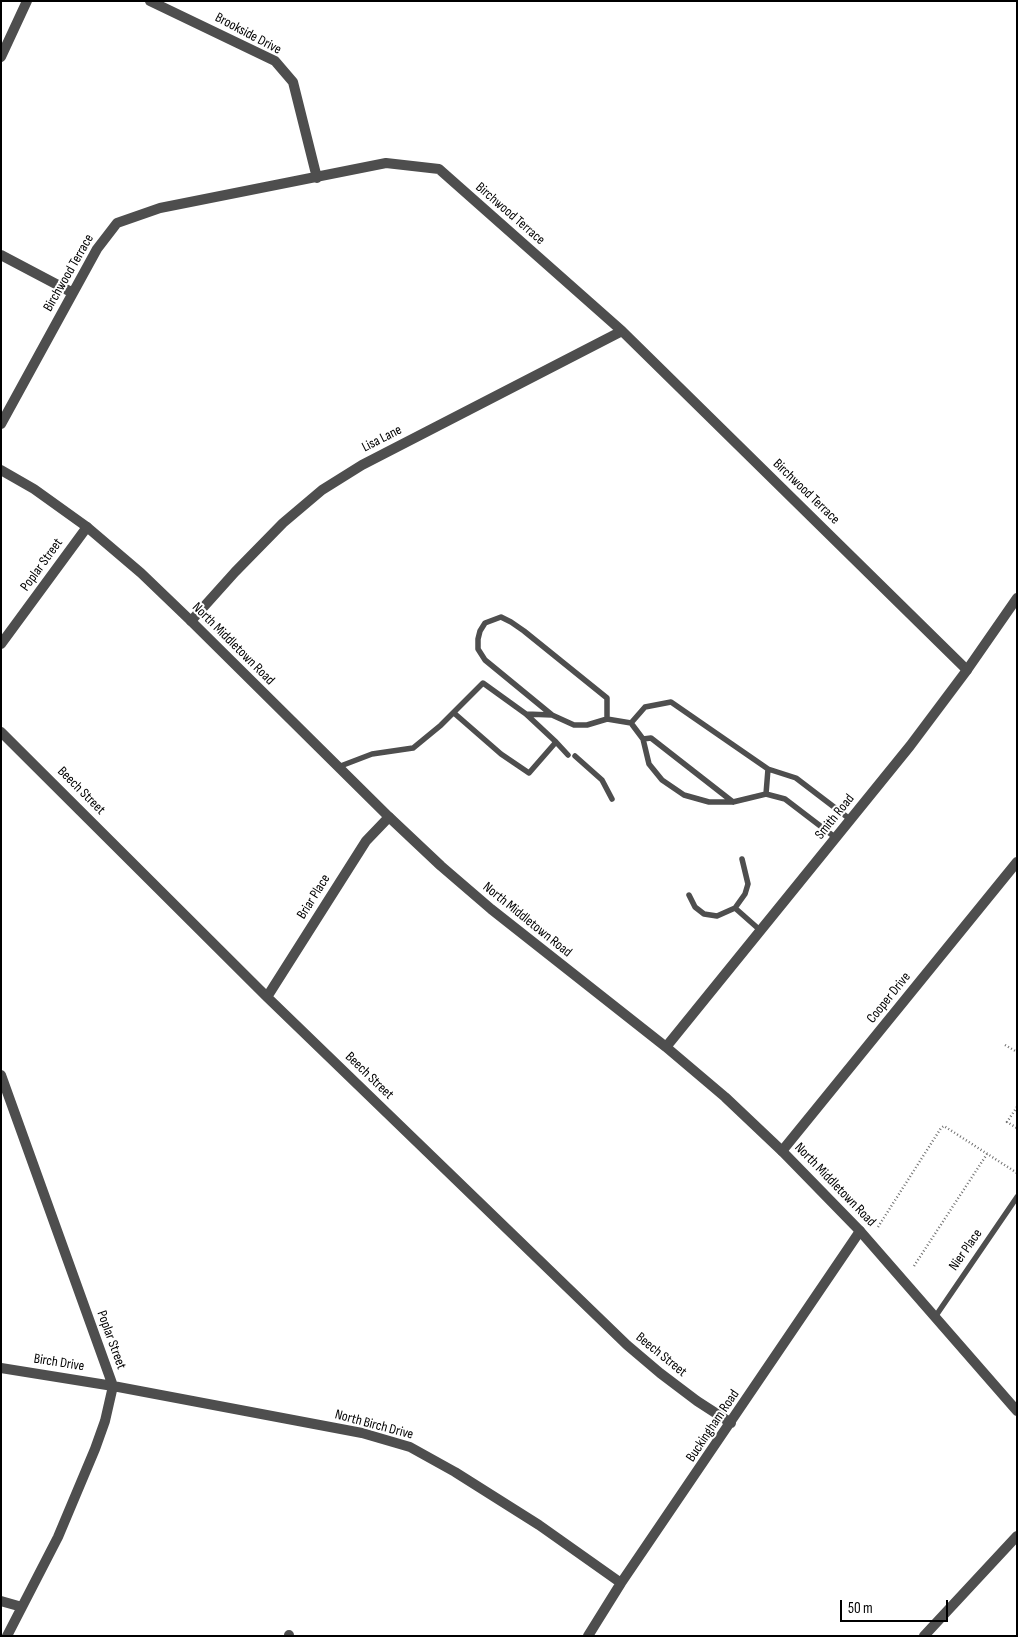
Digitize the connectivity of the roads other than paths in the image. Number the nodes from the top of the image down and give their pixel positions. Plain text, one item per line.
1 (27, 1) edge
2 (150, 1) edge
3 (1, 57) edge
4 (317, 178) junction
5 (1, 255) edge
6 (73, 293) junction
7 (622, 331) junction
8 (1, 424) edge
9 (1, 470) edge
10 (87, 527) junction
11 (1017, 598) edge
12 (191, 621) junction
13 (1, 644) edge
14 (967, 670) junction
15 (454, 713) junction
16 (526, 714) junction
17 (552, 715) junction
18 (607, 719) junction
19 (631, 723) junction
20 (1, 732) edge
21 (643, 739) junction
22 (556, 742) junction
23 (568, 755) dead end
24 (575, 756) dead end
25 (338, 767) junction
26 (768, 769) junction
27 (766, 794) junction
28 (612, 799) dead end
29 (733, 802) junction
30 (389, 817) junction
31 (851, 820) junction
32 (836, 838) junction
33 (742, 859) dead end
34 (1017, 862) edge
35 (689, 895) dead end
36 (735, 908) junction
37 (760, 930) junction
38 (267, 997) junction
39 (666, 1047) junction
40 (1, 1075) edge
41 (782, 1151) junction
42 (1017, 1197) edge
43 (860, 1231) junction
44 (935, 1317) junction
45 (1, 1368) edge
46 (113, 1386) junction
47 (1017, 1411) edge
48 (731, 1423) junction
49 (1017, 1536) edge
50 (621, 1583) junction
51 (1, 1601) edge
52 (22, 1607) junction
53 (7, 1636) edge
54 (588, 1636) edge
55 (924, 1636) edge

1 - 3 street
2 - 4 street, Brookside Drive
4 - 6 street, Birchwood Terrace
4 - 7 street, Birchwood Terrace
5 - 6 street
6 - 8 street, Birchwood Terrace
7 - 12 street, Lisa Lane
7 - 14 street, Birchwood Terrace
9 - 10 street, North Middletown Road
10 - 12 street, North Middletown Road
10 - 13 street, Poplar Street
11 - 14 street, Smith Road
12 - 25 street, North Middletown Road
14 - 31 street, Smith Road
15 - 16 lane
15 - 22 lane
15 - 25 lane
16 - 17 lane
16 - 22 lane
17 - 18 lane
17 - 18 lane
18 - 19 lane
19 - 21 lane
19 - 26 lane
20 - 38 street, Beech Street
21 - 29 lane
21 - 29 lane
22 - 23 lane
24 - 28 lane
25 - 30 street, North Middletown Road
26 - 27 lane
26 - 31 lane
27 - 29 lane
27 - 32 lane
30 - 38 street, Briar Place
30 - 39 street, North Middletown Road
31 - 32 street, Smith Road
32 - 37 street, Smith Road
33 - 36 lane
34 - 41 street, Cooper Drive
35 - 36 lane
36 - 37 lane
37 - 39 street, Smith Road
38 - 48 street, Beech Street
39 - 41 street, North Middletown Road
40 - 46 street, Poplar Street
41 - 43 street, North Middletown Road
42 - 44 lane, Nier Place
43 - 44 street, North Middletown Road
43 - 48 street, Buckingham Road
44 - 47 street, North Middletown Road
45 - 46 street, Birch Drive
46 - 50 street, North Birch Drive
46 - 52 street, Poplar Street
48 - 50 street, Buckingham Road
49 - 55 street
50 - 54 street, Buckingham Road
51 - 52 street
52 - 53 street, Poplar Street

